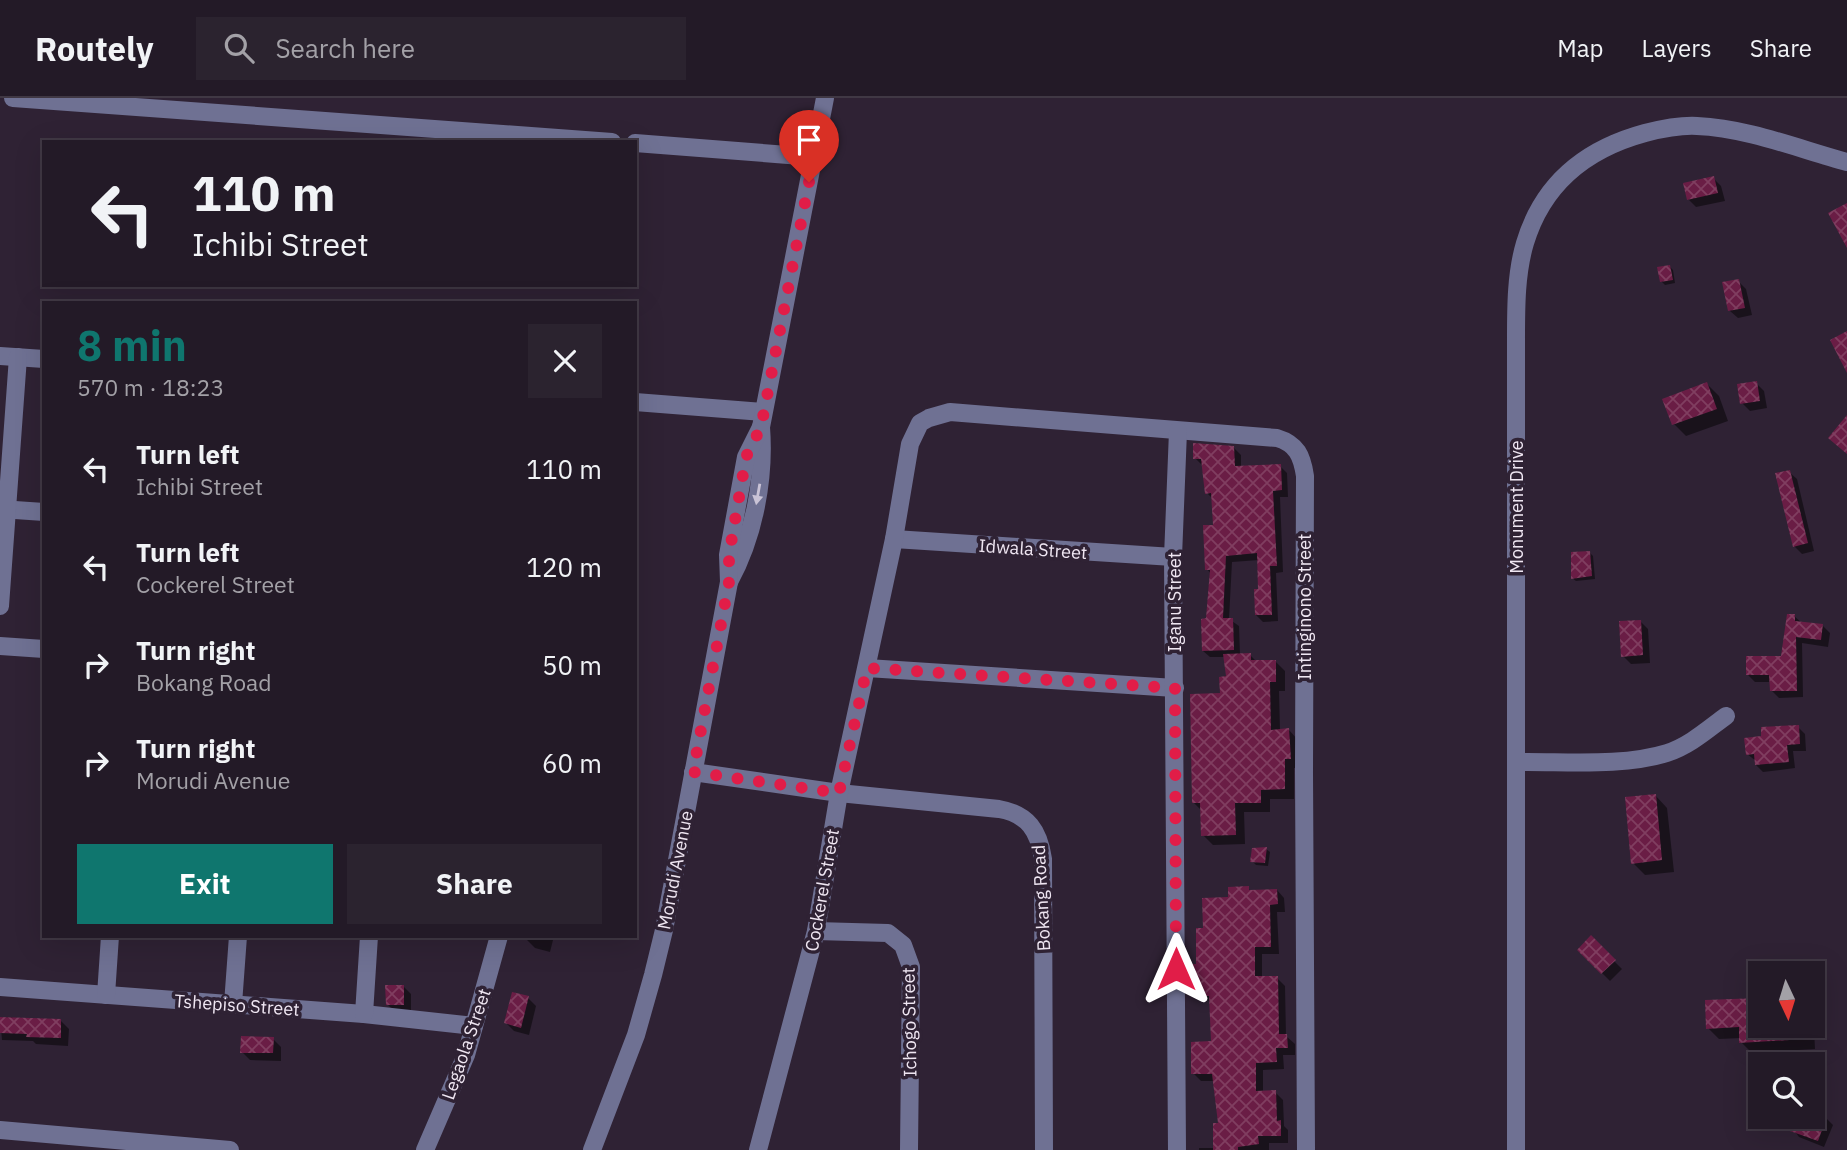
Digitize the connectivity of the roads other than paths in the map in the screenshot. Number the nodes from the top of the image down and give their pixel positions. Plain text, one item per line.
1 (13, 98) edge
2 (825, 98) edge
3 (585, 140) edge
4 (637, 144) edge
5 (814, 157) junction
6 (1847, 162) edge
7 (9, 356) edge
8 (42, 359) edge
9 (637, 402) edge
10 (762, 420) junction
11 (920, 423) joint
12 (1178, 431) junction
13 (3, 509) edge
14 (42, 512) edge
15 (894, 539) junction
16 (1174, 557) junction
17 (0, 606) edge
18 (0, 646) edge
19 (42, 649) edge
20 (867, 668) junction
21 (1175, 688) junction
22 (1726, 716) dead end
23 (1516, 762) junction
24 (693, 772) junction
25 (839, 793) junction
26 (816, 931) junction
27 (110, 938) edge
28 (238, 938) edge
29 (369, 938) edge
30 (498, 938) edge
31 (0, 987) edge
32 (106, 995) junction
33 (233, 1004) junction
34 (363, 1014) junction
35 (474, 1026) junction
36 (0, 1130) edge
37 (230, 1150) edge
38 (425, 1150) edge
39 (592, 1150) edge
40 (758, 1150) edge
41 (909, 1150) edge
42 (1044, 1150) edge
43 (1177, 1150) edge
44 (1306, 1150) edge
45 (1516, 1150) edge

1 - 3 street
2 - 5 street, Morudi Avenue
4 - 5 street
5 - 10 street, Morudi Avenue
6 - 23 street, Monument Drive
7 - 8 street
7 - 13 street
9 - 10 street
10 - 24 street, Morudi Avenue
11 - 12 street, Intinginono Street
11 - 15 street, Cockerel Street
12 - 16 street, Iganu Street
12 - 44 street, Intinginono Street
13 - 14 street
13 - 17 street
15 - 16 street, Idwala Street
15 - 20 street, Cockerel Street
16 - 21 street, Iganu Street
18 - 19 street
20 - 21 street
20 - 25 street, Cockerel Street
21 - 43 street, Iganu Street
22 - 23 street
23 - 45 street, Monument Drive
24 - 25 street, Bokang Road
24 - 39 street, Morudi Avenue
25 - 26 street, Cockerel Street
25 - 42 street, Bokang Road
26 - 40 street, Cockerel Street
26 - 41 street, Ichogo Street
27 - 32 street
28 - 33 street
29 - 34 street
30 - 35 street, Legaola Street
31 - 32 street, Tshepiso Street
32 - 33 street, Tshepiso Street
33 - 34 street, Tshepiso Street
34 - 35 street, Tshepiso Street
35 - 38 street, Legaola Street
36 - 37 street

